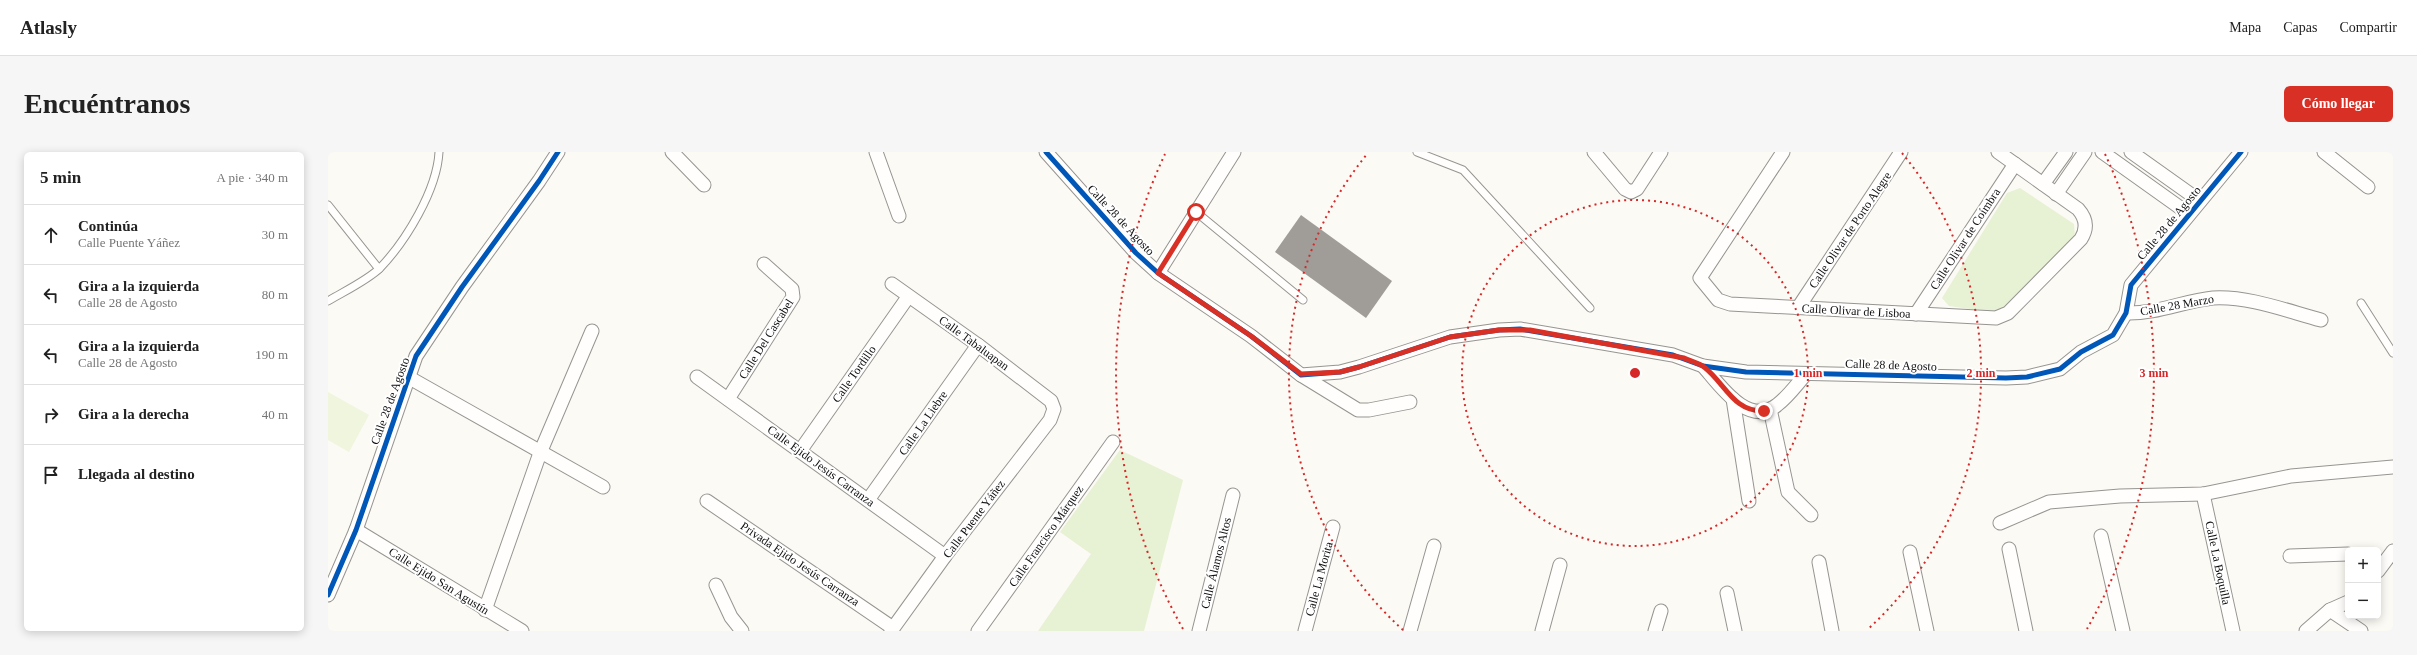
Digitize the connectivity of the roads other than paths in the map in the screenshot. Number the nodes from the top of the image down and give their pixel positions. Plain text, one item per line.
1 (439, 152) edge
2 (558, 152) edge
3 (672, 152) edge
4 (876, 152) edge
5 (1046, 152) edge
6 (1234, 152) edge
7 (1417, 152) edge
8 (1594, 152) edge
9 (1661, 152) edge
10 (1783, 152) edge
11 (1902, 152) edge
12 (1998, 152) edge
13 (2066, 152) edge
14 (2085, 152) edge
15 (2102, 152) edge
16 (2131, 152) edge
17 (2241, 152) edge
18 (2324, 152) edge
19 (2015, 164) junction
20 (2043, 184) junction
21 (704, 185) dead end
22 (2368, 187) dead end
23 (2056, 194) junction
24 (2200, 202) junction
25 (328, 205) edge
26 (1196, 212) junction
27 (2188, 214) junction
28 (899, 216) dead end
29 (764, 264) dead end
30 (379, 269) junction
31 (1158, 273) junction
32 (892, 284) dead end
33 (908, 297) junction
34 (1303, 300) dead end
35 (328, 301) edge
36 (2361, 303) dead end
37 (1590, 308) dead end
38 (1798, 308) junction
39 (2126, 312) junction
40 (1916, 314) junction
41 (2321, 320) dead end
42 (592, 331) dead end
43 (978, 345) junction
44 (2393, 353) edge
45 (1703, 366) junction
46 (1301, 374) junction
47 (1806, 374) junction
48 (408, 377) junction
49 (698, 377) dead end
50 (728, 399) junction
51 (1733, 399) junction
52 (1410, 402) dead end
53 (1053, 405) joint
54 (1770, 409) junction
55 (1113, 442) dead end
56 (800, 451) junction
57 (540, 453) junction
58 (2393, 467) edge
59 (603, 487) dead end
60 (2203, 494) junction
61 (1233, 495) dead end
62 (868, 500) junction
63 (707, 501) dead end
64 (1749, 501) dead end
65 (1811, 514) dead end
66 (2000, 523) dead end
67 (1333, 527) dead end
68 (356, 530) junction
69 (2101, 536) dead end
70 (1434, 546) dead end
71 (2009, 550) dead end
72 (2393, 551) edge
73 (1910, 552) dead end
74 (2345, 554) edge
75 (945, 556) junction
76 (2290, 556) dead end
77 (1819, 562) dead end
78 (1560, 565) dead end
79 (2381, 567) edge
80 (716, 585) dead end
81 (1727, 593) dead end
82 (328, 594) edge
83 (2345, 603) edge
84 (485, 610) junction
85 (2330, 610) junction
86 (1661, 611) dead end
87 (2352, 626) edge
88 (892, 629) edge
89 (522, 631) edge
90 (742, 631) edge
91 (978, 631) edge
92 (1199, 631) edge
93 (1305, 631) edge
94 (1410, 631) edge
95 (1542, 631) edge
96 (1655, 631) edge
97 (1735, 631) edge
98 (1832, 631) edge
99 (1927, 631) edge
100 (2026, 631) edge
101 (2123, 631) edge
102 (2233, 631) edge
103 (2306, 631) edge

1 - 30 lane
2 - 48 street, Calle 28 de Agosto
3 - 21 street
4 - 28 street
5 - 31 street, Calle 28 de Agosto
6 - 26 street
7 - 37 lane
8 - 9 street
10 - 38 street, Calle Olivar de Lisboa
11 - 38 street, Calle Olivar de Porto Alegre
12 - 19 street, Calle Olivar de Lisboa
13 - 20 street
14 - 23 street
15 - 27 street
16 - 24 street
17 - 24 street, Calle 28 de Agosto
18 - 22 street
19 - 20 street, Calle Olivar de Lisboa
19 - 40 street, Calle Olivar de Coímbra
20 - 23 street, Calle Olivar de Lisboa
23 - 40 street, Calle Olivar de Lisboa
24 - 27 street, Calle 28 de Agosto
25 - 30 lane
26 - 31 street
26 - 34 lane
27 - 39 street, Calle 28 de Agosto
29 - 50 street, Calle Del Cascabel
30 - 35 lane
31 - 46 street, Calle 28 de Agosto
32 - 33 street, Calle Tabaluapan
33 - 43 street, Calle Tabaluapan
33 - 56 street, Calle Tordillo
36 - 44 lane
38 - 40 street, Calle Olivar de Lisboa
39 - 41 street, Calle 28 Marzo
39 - 47 street, Calle 28 de Agosto
42 - 57 street
43 - 53 street, Calle Tabaluapan
43 - 62 street, Calle La Liebre
45 - 46 street, Calle 28 de Agosto
45 - 47 street, Calle 28 de Agosto
45 - 51 street
46 - 52 street
47 - 54 street
48 - 57 street
48 - 68 street, Calle 28 de Agosto
49 - 50 street, Calle Ejido Jesús Carranza
50 - 56 street, Calle Ejido Jesús Carranza
51 - 54 street
51 - 64 street
53 - 75 street, Calle Puente Yáñez
54 - 65 street
55 - 91 street, Calle Francisco Márquez
56 - 62 street, Calle Ejido Jesús Carranza
57 - 59 street
57 - 84 street
58 - 60 street
60 - 66 street
60 - 102 street, Calle La Boquilla
61 - 92 street, Calle Álamos Altos
62 - 75 street, Calle Ejido Jesús Carranza
63 - 88 street, Privada Ejido Jesús Carranza
67 - 93 street, Calle La Morita
68 - 82 street, Calle 28 de Agosto
68 - 84 street, Calle Ejido San Agustín
69 - 101 street
70 - 94 street
71 - 100 street
72 - 79 street
73 - 99 street
74 - 76 street
75 - 88 street, Calle Puente Yáñez
77 - 98 street
78 - 95 street
80 - 90 street
81 - 97 street
83 - 85 street
84 - 89 street, Calle Ejido San Agustín
85 - 87 street
85 - 103 street
86 - 96 street

